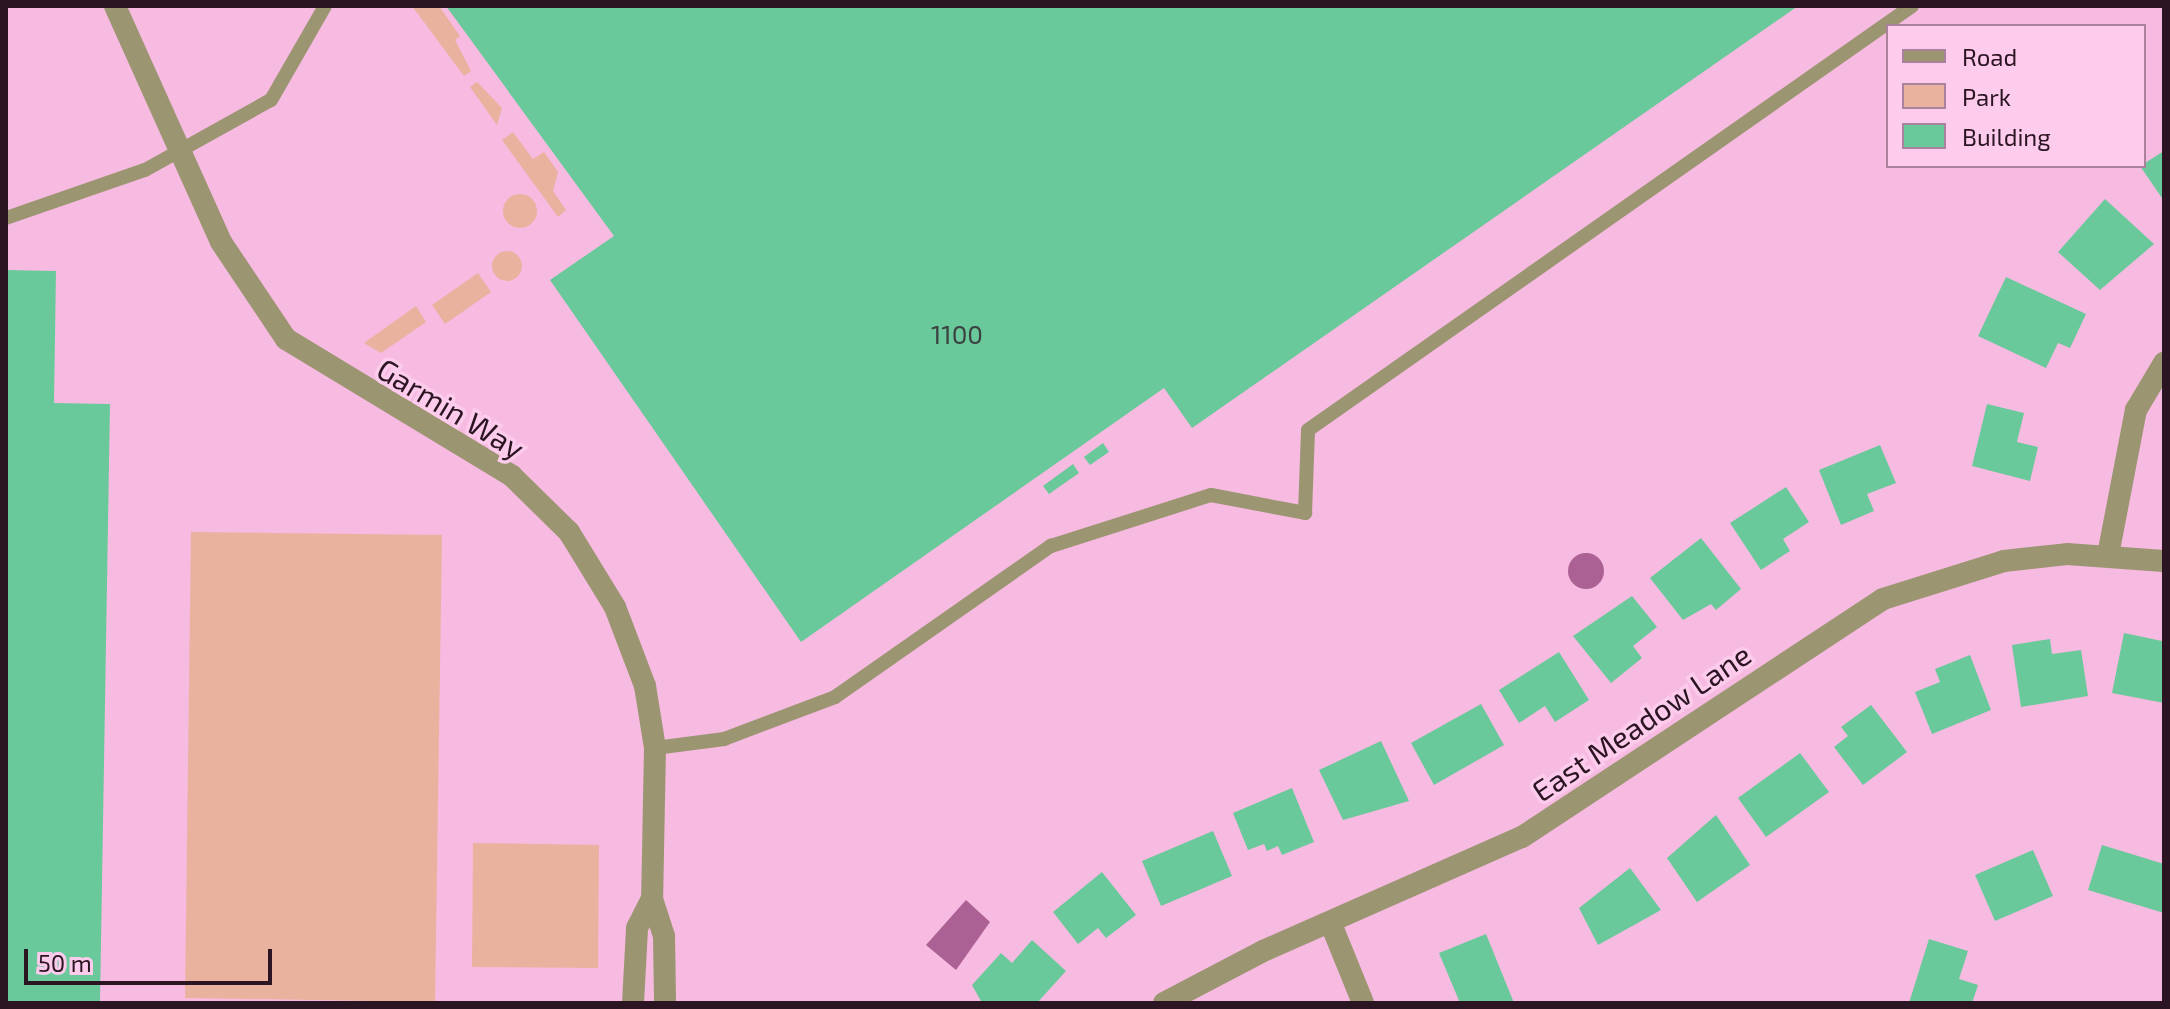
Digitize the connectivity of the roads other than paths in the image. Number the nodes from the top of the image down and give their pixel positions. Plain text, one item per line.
1 (115, 6) edge
2 (325, 6) edge
3 (1912, 6) edge
4 (1886, 24) edge
5 (1886, 24) edge
6 (182, 149) junction
7 (6, 218) edge
8 (2164, 363) edge
9 (2108, 555) junction
10 (2164, 561) edge
11 (655, 748) junction
12 (652, 899) junction
13 (1331, 924) junction
14 (633, 1003) edge
15 (665, 1003) edge
16 (1164, 1003) edge
17 (1363, 1003) edge

1 - 6 street, Garmin Way
2 - 6 lane
3 - 5 lane
4 - 11 lane
6 - 7 lane
6 - 11 street, Garmin Way
8 - 9 street
9 - 10 street, East Meadow Lane
9 - 13 street, East Meadow Lane
11 - 12 street, Garmin Way
12 - 14 street, Garmin Way
12 - 15 street, Garmin Way
13 - 16 street, East Meadow Lane
13 - 17 street

